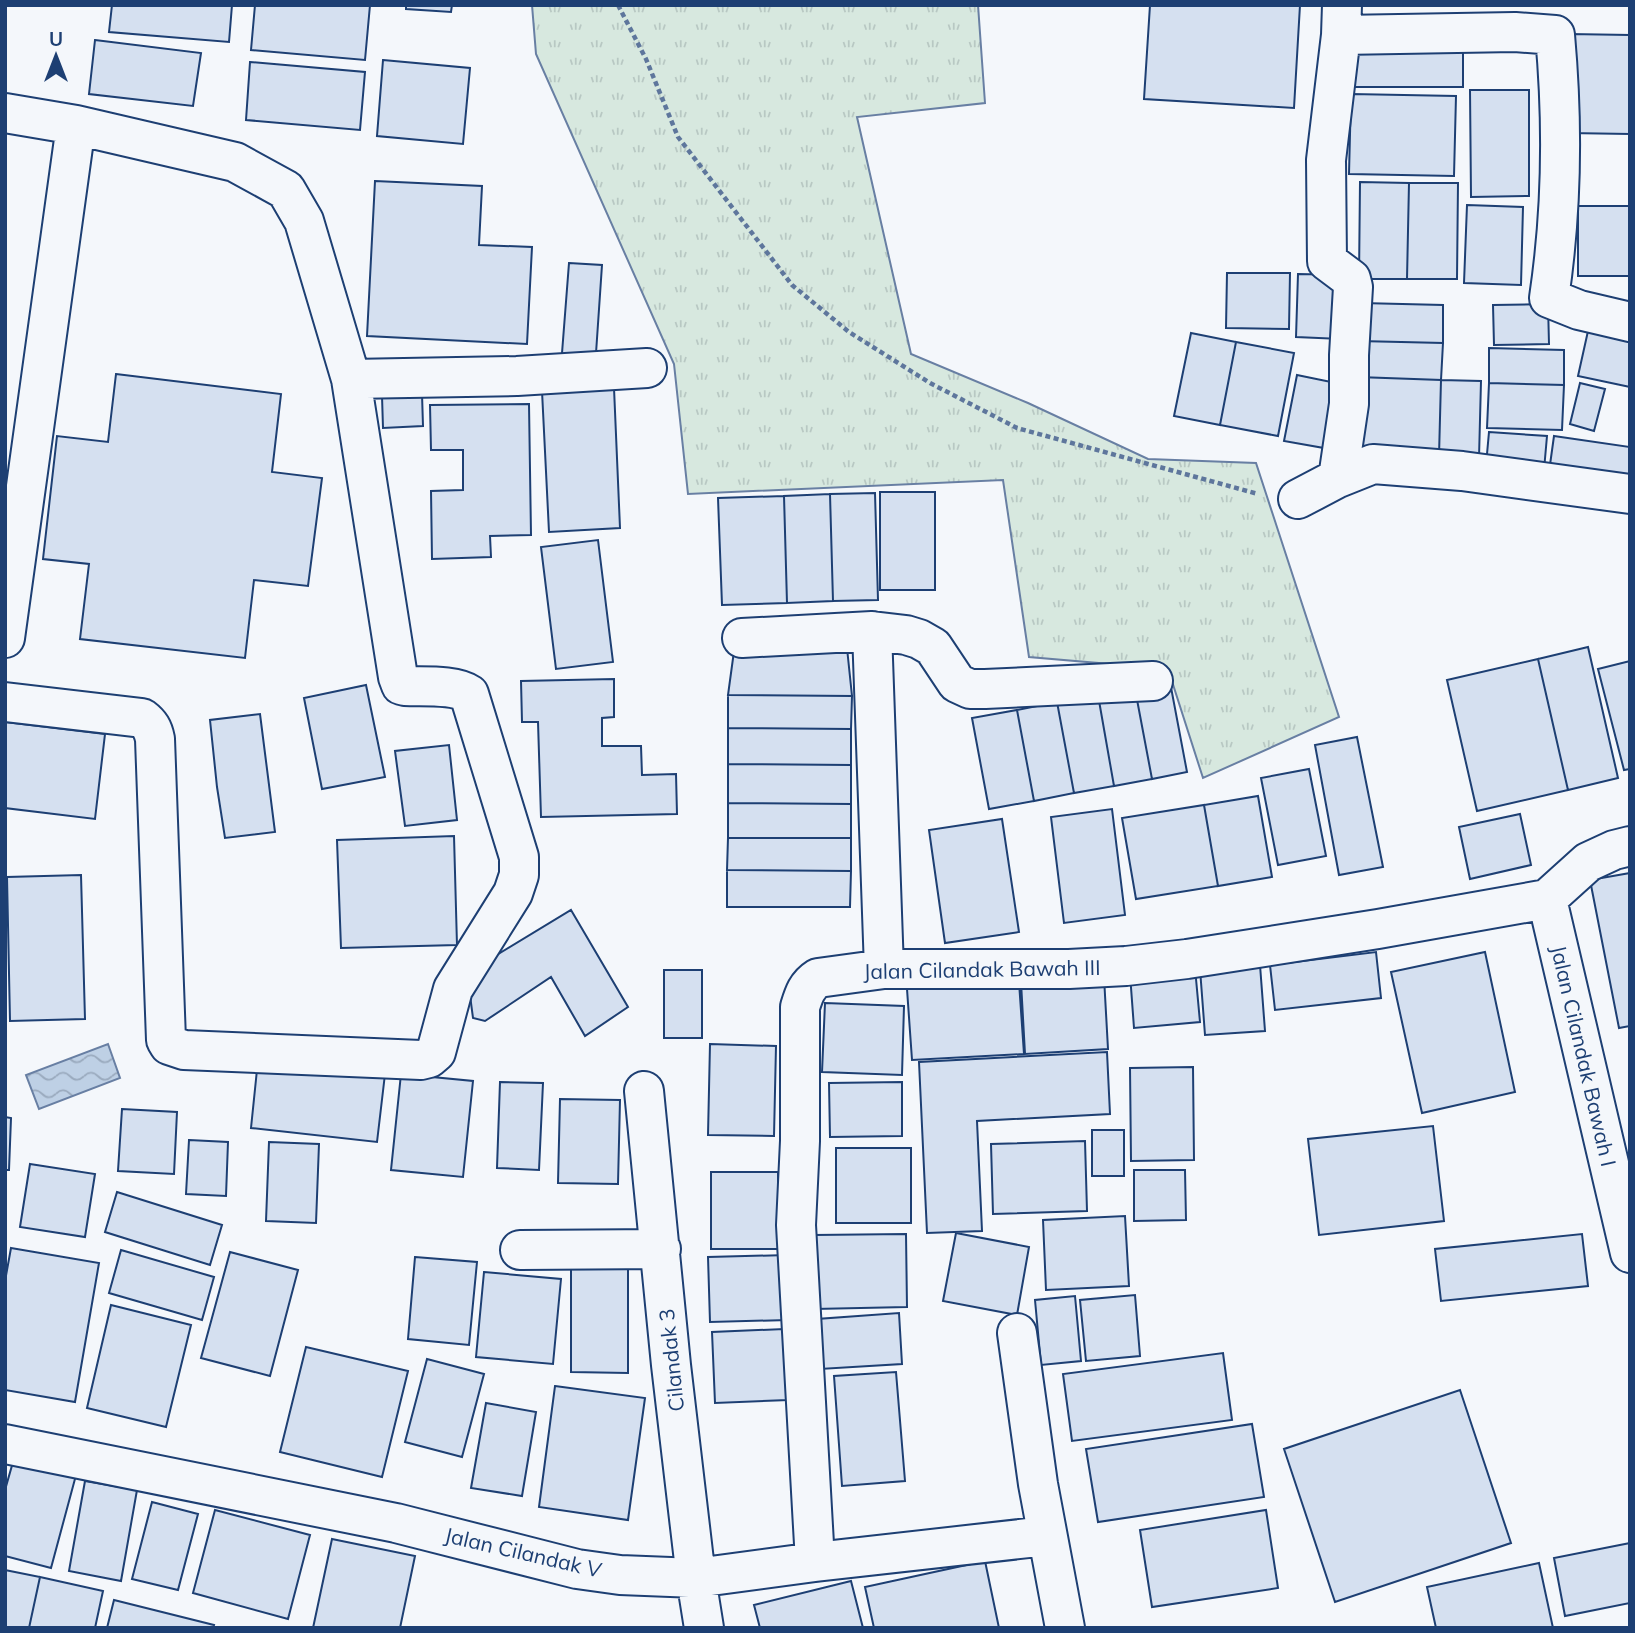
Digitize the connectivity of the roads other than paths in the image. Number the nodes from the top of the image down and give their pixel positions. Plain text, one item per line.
1 (1342, 20) edge
2 (5, 113) edge
3 (76, 125) junction
4 (1630, 322) edge
5 (647, 368) dead end
6 (351, 379) junction
7 (1338, 478) junction
8 (1630, 494) edge
9 (1297, 499) road end
10 (872, 631) junction
11 (5, 638) edge
12 (742, 638) dead end
13 (1153, 681) dead end
14 (5, 702) edge
15 (1630, 846) edge
16 (1546, 899) junction
17 (884, 969) junction
18 (644, 1091) dead end
19 (661, 1249) junction
20 (520, 1250) dead end
21 (1630, 1253) edge
22 (1017, 1333) dead end
23 (5, 1444) edge
24 (1047, 1536) junction
25 (815, 1562) junction
26 (696, 1578) junction
27 (704, 1628) edge
28 (1065, 1628) edge

1 - 4 street
1 - 7 street
2 - 3 street
3 - 6 street
3 - 11 street
5 - 6 street
6 - 14 street
7 - 8 street
7 - 9 street
10 - 12 street
10 - 13 street
10 - 17 street
15 - 16 street
16 - 17 street, Jalan Cilandak Bawah III
16 - 21 street, Jalan Cilandak Bawah I
17 - 25 street, Jalan Cilandak Bawah III
18 - 19 street, Cilandak 3
19 - 20 street
19 - 26 street, Cilandak 3
22 - 24 street
23 - 26 street, Jalan Cilandak V
24 - 25 street, Jalan Cilandak V
24 - 28 street
25 - 26 street, Jalan Cilandak V
26 - 27 street, Cilandak 3

